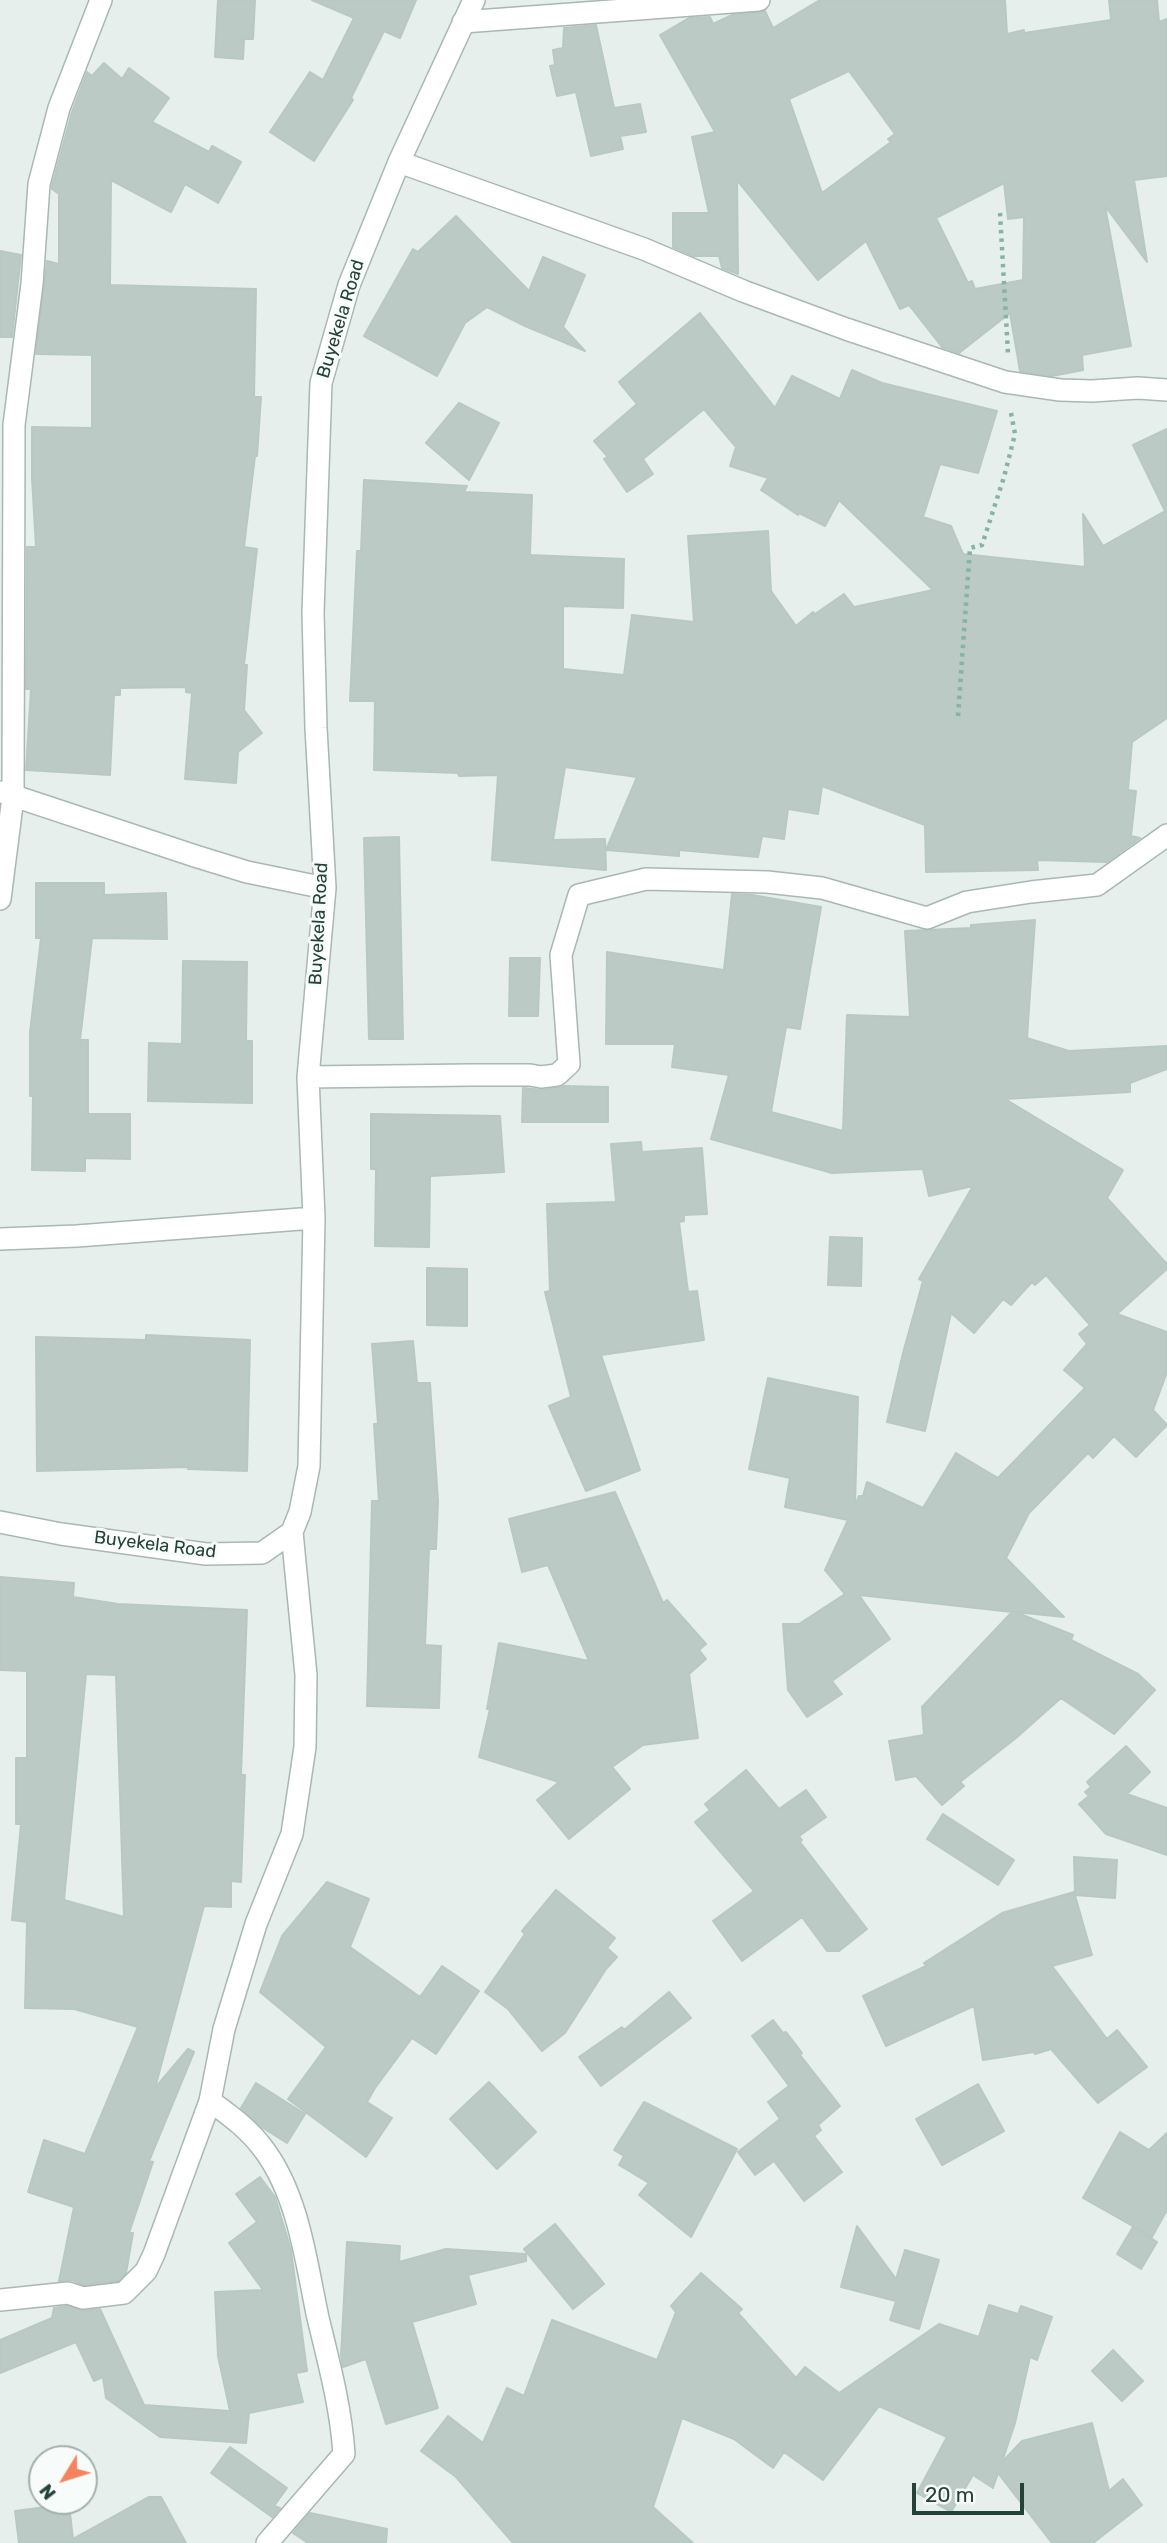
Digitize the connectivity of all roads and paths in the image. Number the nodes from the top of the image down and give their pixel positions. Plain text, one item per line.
1 (101, 0) edge
2 (474, 0) edge
3 (759, 0) edge
4 (463, 22) junction
5 (399, 162) junction
6 (1000, 213) dead end
7 (1005, 382) junction
8 (1167, 390) edge
9 (958, 716) dead end
10 (7, 794) edge
11 (1167, 835) edge
12 (325, 888) junction
13 (0, 899) edge
14 (308, 1077) junction
15 (314, 1218) junction
16 (0, 1239) edge
17 (0, 1522) edge
18 (292, 1532) junction
19 (210, 2101) junction
20 (0, 2300) edge
21 (267, 2543) edge

1 - 10 street
2 - 4 street, Buyekela Road
3 - 4 street
4 - 5 street, Buyekela Road
5 - 7 street
5 - 12 street, Buyekela Road
6 - 7 path
7 - 8 street
7 - 9 path
10 - 12 street
10 - 13 street
11 - 14 street
12 - 14 street, Buyekela Road
14 - 15 street, Buyekela Road
15 - 16 street
15 - 18 street, Buyekela Road
17 - 18 street, Buyekela Road
18 - 19 street
19 - 20 street
19 - 21 street

